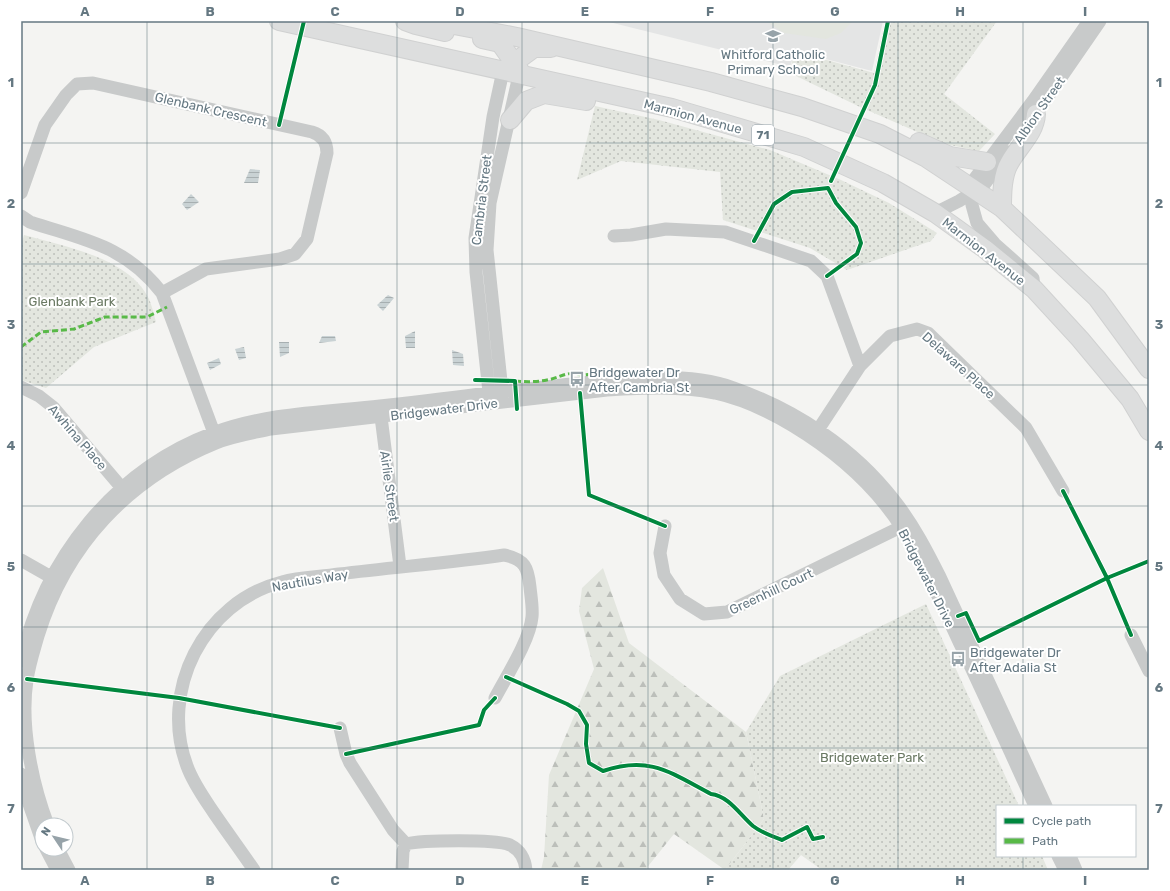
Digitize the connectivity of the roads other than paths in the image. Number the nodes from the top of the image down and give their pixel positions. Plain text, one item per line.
1 (279, 21) edge
2 (405, 21) edge
3 (433, 21) edge
4 (1089, 21) edge
5 (1100, 21) edge
6 (564, 48) junction
7 (514, 70) junction
8 (647, 103) junction
9 (1036, 114) junction
10 (510, 120) junction
11 (880, 134) junction
12 (987, 162) junction
13 (974, 190) junction
14 (21, 193) edge
15 (1002, 208) junction
16 (935, 213) junction
17 (21, 216) edge
18 (614, 236) dead end
19 (1034, 289) junction
20 (162, 293) junction
21 (860, 366) junction
22 (1149, 369) edge
23 (21, 387) edge
24 (496, 397) junction
25 (381, 411) junction
26 (1149, 431) edge
27 (815, 434) junction
28 (215, 438) junction
29 (125, 491) junction
30 (1063, 491) dead end
31 (664, 526) dead end
32 (906, 526) junction
33 (21, 560) edge
34 (400, 566) junction
35 (55, 580) junction
36 (1132, 635) dead end
37 (21, 661) edge
38 (1149, 671) edge
39 (23, 694) edge
40 (495, 698) dead end
41 (340, 728) dead end
42 (21, 774) edge
43 (1035, 805) edge
44 (1046, 805) edge
45 (45, 817) edge
46 (34, 818) edge
47 (406, 844) junction
48 (50, 857) edge
49 (62, 857) edge
50 (1058, 857) edge
51 (1070, 857) edge
52 (57, 870) edge
53 (69, 870) edge
54 (254, 870) edge
55 (402, 870) edge
56 (526, 870) edge
57 (1065, 870) edge
58 (1076, 870) edge

1 - 7 highway, Marmion Avenue / 71
2 - 7 highway
3 - 6 highway
4 - 12 street, Albion Street
5 - 9 street, Albion Street
6 - 7 highway
6 - 11 highway
7 - 8 highway, Marmion Avenue / 71
7 - 10 street, Cambria Street
7 - 24 street, Cambria Street
8 - 10 highway
8 - 16 highway, Marmion Avenue / 71
9 - 13 street, Albion Street
9 - 15 highway
10 - 24 street, Cambria Street
11 - 12 highway
11 - 13 highway
12 - 13 street, Albion Street
13 - 15 highway
13 - 16 street, Albion Street
13 - 19 street
14 - 20 street, Glenbank Crescent
15 - 22 highway
16 - 19 highway, Marmion Avenue / 71
17 - 20 street
18 - 21 street
19 - 26 highway, Marmion Avenue / 71
20 - 28 street
21 - 27 street, Delaware Place
21 - 30 street, Delaware Place
23 - 29 street, Awhina Place
24 - 25 street, Bridgewater Drive
24 - 27 street, Bridgewater Drive
25 - 28 street, Bridgewater Drive
25 - 34 street, Airlie Street
27 - 32 street, Bridgewater Drive
28 - 29 street, Bridgewater Drive
29 - 35 street, Bridgewater Drive
31 - 32 street, Greenhill Court
32 - 43 street, Bridgewater Drive
32 - 44 street, Bridgewater Drive
33 - 35 street
34 - 40 street, Nautilus Way
34 - 54 street, Nautilus Way
35 - 37 street, Bridgewater Drive
35 - 39 street, Bridgewater Drive
36 - 38 street
39 - 45 street, Bridgewater Drive
41 - 47 street
42 - 46 street
47 - 55 street
47 - 56 street
48 - 52 street
49 - 53 street
50 - 57 street
51 - 58 street

